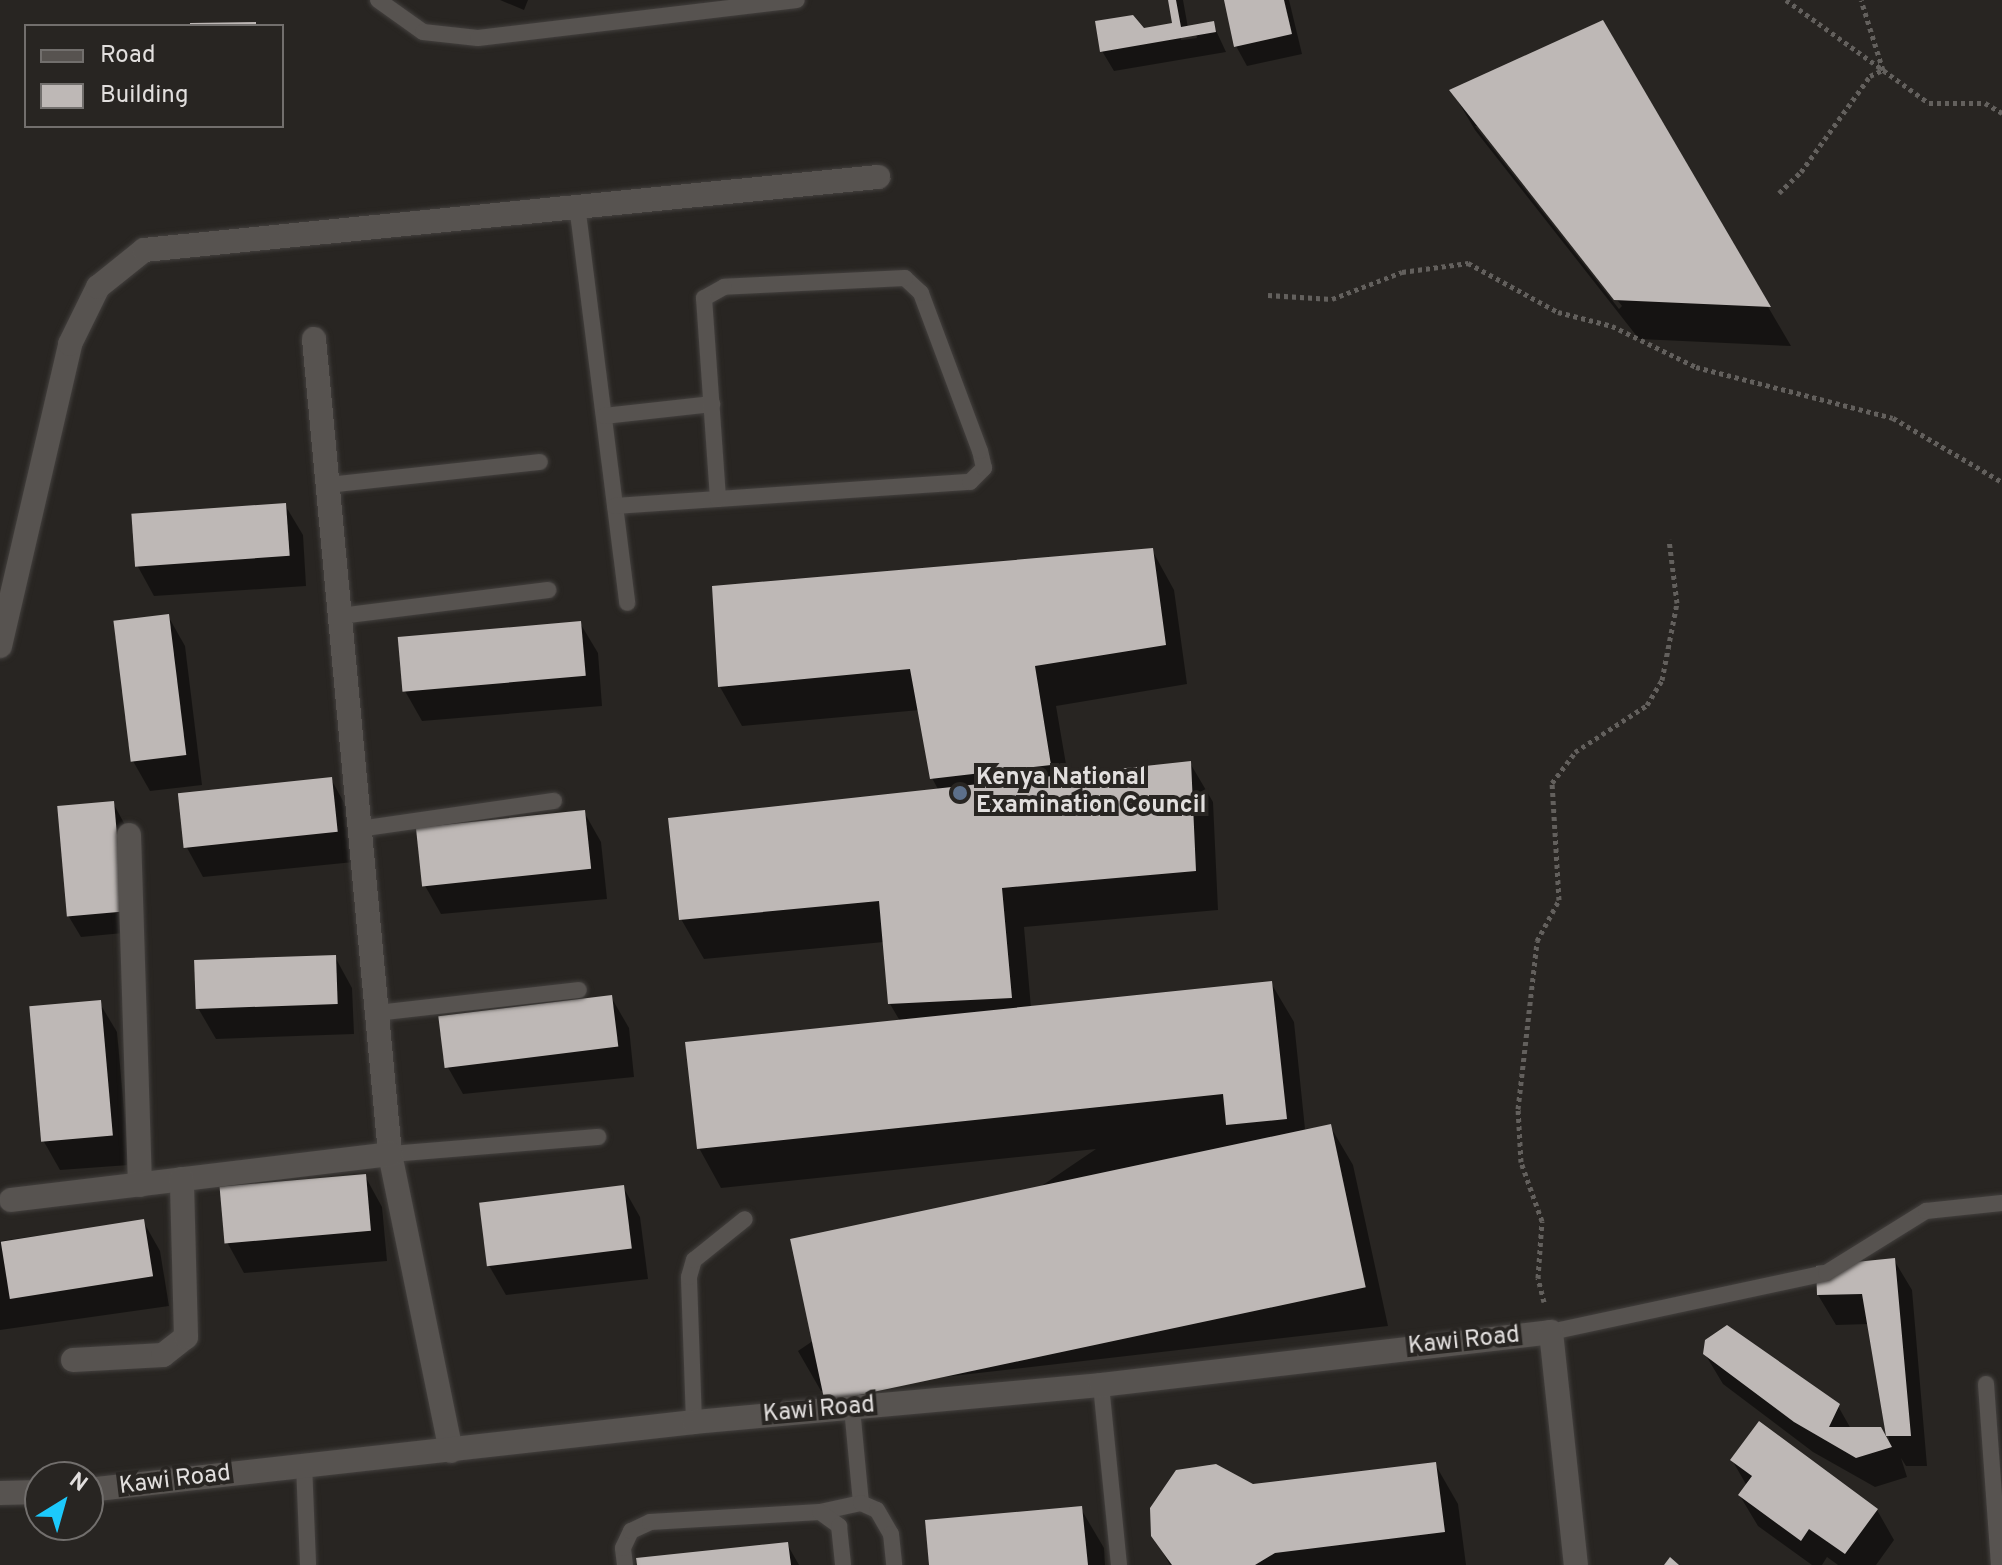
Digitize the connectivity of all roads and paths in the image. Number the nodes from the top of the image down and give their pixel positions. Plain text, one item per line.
1 (378, 0) edge
2 (797, 0) edge
3 (1786, 0) edge
4 (1861, 0) edge
5 (1883, 70) junction
6 (2002, 113) edge
7 (878, 177) dead end
8 (1779, 193) dead end
9 (577, 205) junction
10 (1268, 295) dead end
11 (314, 339) dead end
12 (712, 404) junction
13 (604, 416) junction
14 (540, 462) dead end
15 (2002, 482) edge
16 (328, 485) junction
17 (718, 499) junction
18 (615, 506) junction
19 (1669, 540) dead end
20 (548, 590) dead end
21 (627, 603) dead end
22 (340, 616) junction
23 (0, 646) edge
24 (554, 801) dead end
25 (359, 829) junction
26 (129, 835) dead end
27 (579, 990) dead end
28 (377, 1013) junction
29 (598, 1137) dead end
30 (390, 1154) junction
31 (182, 1179) junction
32 (140, 1185) junction
33 (11, 1200) dead end
34 (2002, 1203) edge
35 (745, 1219) dead end
36 (1551, 1332) junction
37 (73, 1360) dead end
38 (1986, 1384) dead end
39 (1101, 1385) junction
40 (852, 1408) junction
41 (694, 1422) junction
42 (451, 1451) junction
43 (304, 1464) junction
44 (104, 1489) edge
45 (24, 1492) edge
46 (0, 1493) edge
47 (861, 1503) junction
48 (820, 1512) junction
49 (308, 1565) edge
50 (625, 1565) edge
51 (843, 1565) edge
52 (894, 1565) edge
53 (1119, 1565) edge
54 (1576, 1565) edge
55 (1999, 1565) edge

1 - 2 lane
3 - 5 path
4 - 5 path
5 - 6 path
5 - 8 path
7 - 9 street
9 - 13 lane
9 - 23 street
10 - 15 path
11 - 16 street
12 - 13 lane
12 - 17 lane
12 - 17 lane
13 - 18 lane
14 - 16 lane
16 - 22 street
17 - 18 lane
18 - 21 lane
19 - 36 path
20 - 22 lane
22 - 25 street
24 - 25 lane
25 - 28 street
26 - 32 street
27 - 28 lane
28 - 30 street
29 - 30 lane
30 - 31 street
30 - 42 street
31 - 32 street
31 - 37 street
32 - 33 street
34 - 36 lane
35 - 41 lane
36 - 39 street, Kawi Road
36 - 54 street
38 - 55 lane
39 - 40 street, Kawi Road
39 - 53 lane
40 - 41 street, Kawi Road
40 - 47 lane
41 - 42 street, Kawi Road
42 - 43 street, Kawi Road
43 - 44 street, Kawi Road
43 - 49 lane
45 - 46 street
47 - 48 lane
47 - 52 lane
48 - 50 lane
48 - 51 lane

